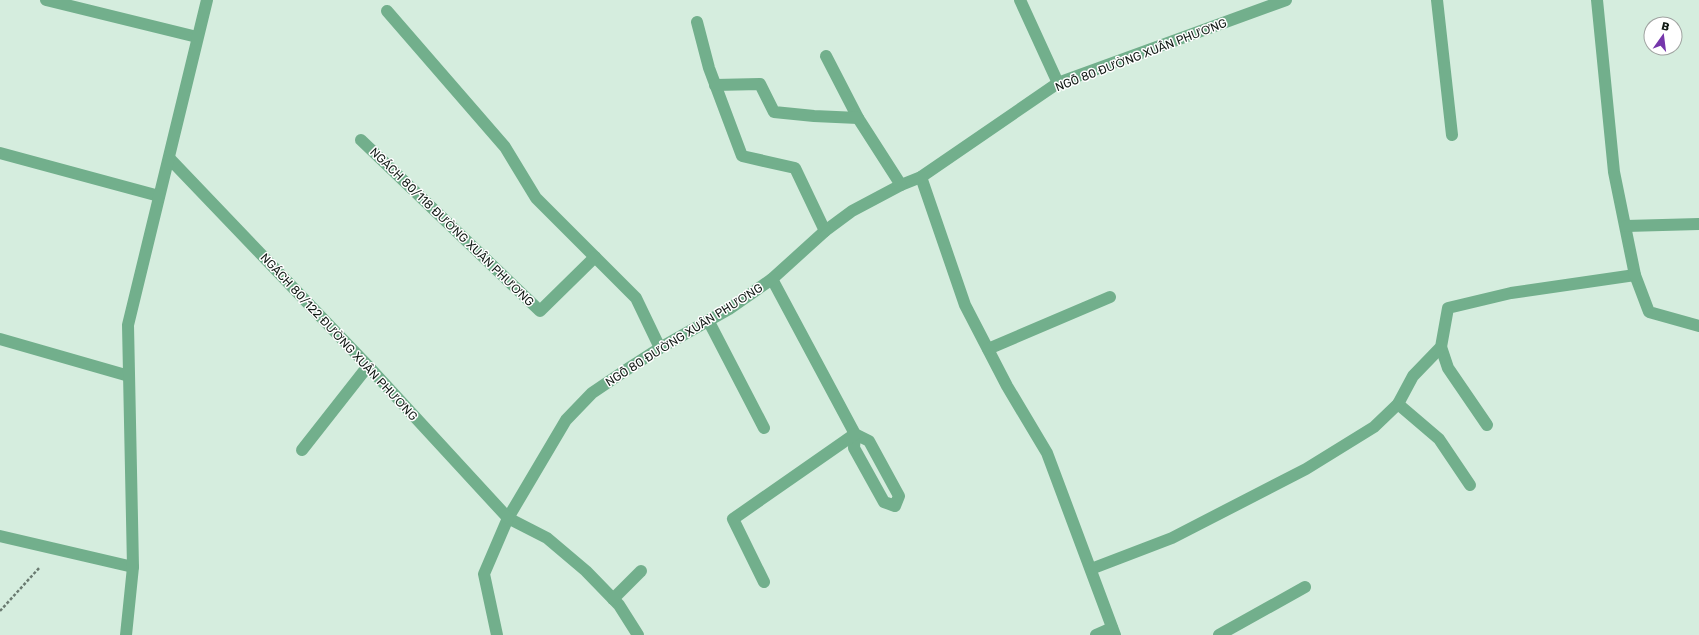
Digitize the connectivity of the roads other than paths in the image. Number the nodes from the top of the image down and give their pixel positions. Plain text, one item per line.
1 (46, 0) edge
2 (207, 0) edge
3 (1020, 0) edge
4 (1286, 0) edge
5 (1438, 0) edge
6 (1597, 0) edge
7 (387, 11) dead end
8 (697, 22) dead end
9 (197, 36) junction
10 (826, 56) dead end
11 (1058, 83) junction
12 (715, 85) junction
13 (858, 118) junction
14 (1452, 135) dead end
15 (361, 140) dead end
16 (0, 153) edge
17 (169, 158) junction
18 (921, 177) junction
19 (900, 185) junction
20 (158, 196) junction
21 (1699, 224) edge
22 (1626, 226) junction
23 (825, 231) junction
24 (595, 257) junction
25 (1635, 275) junction
26 (772, 279) junction
27 (1110, 297) dead end
28 (708, 320) junction
29 (1699, 326) edge
30 (0, 339) edge
31 (1441, 347) junction
32 (660, 348) junction
33 (988, 349) junction
34 (368, 366) junction
35 (130, 376) junction
36 (1398, 404) junction
37 (1487, 425) dead end
38 (764, 428) dead end
39 (855, 434) junction
40 (302, 450) dead end
41 (1470, 485) dead end
42 (884, 502) dead end
43 (508, 518) junction
44 (0, 536) edge
45 (133, 567) junction
46 (1090, 569) junction
47 (641, 572) dead end
48 (764, 582) dead end
49 (1305, 588) dead end
50 (613, 599) junction
51 (1113, 632) edge
52 (126, 635) edge
53 (497, 635) edge
54 (638, 635) edge
55 (1096, 635) edge
56 (1219, 635) edge

1 - 9 street
2 - 9 street
3 - 11 street
4 - 11 street, NGÕ 80 ĐƯỜNG XUÂN PHƯƠNG
5 - 14 street
6 - 22 street
7 - 24 street
8 - 12 street
9 - 17 street
10 - 13 street
11 - 18 street, NGÕ 80 ĐƯỜNG XUÂN PHƯƠNG
12 - 13 street
12 - 23 street
13 - 19 street
15 - 24 street, NGÁCH 80/118 ĐƯỜNG XUÂN PHƯƠNG
16 - 20 street
17 - 20 street
17 - 34 street, NGÁCH 80/122 ĐƯỜNG XUÂN PHƯƠNG
18 - 19 street, NGÕ 80 ĐƯỜNG XUÂN PHƯƠNG
18 - 33 street
19 - 23 street, NGÕ 80 ĐƯỜNG XUÂN PHƯƠNG
20 - 35 street
21 - 22 street
22 - 25 street
23 - 26 street, NGÕ 80 ĐƯỜNG XUÂN PHƯƠNG
24 - 32 street
25 - 29 street
25 - 31 street
26 - 28 street, NGÕ 80 ĐƯỜNG XUÂN PHƯƠNG
26 - 39 street
27 - 33 street
28 - 32 street, NGÕ 80 ĐƯỜNG XUÂN PHƯƠNG
28 - 38 street
30 - 35 street
31 - 36 street
31 - 37 street
32 - 43 street, NGÕ 80 ĐƯỜNG XUÂN PHƯƠNG
33 - 46 street
34 - 40 street
34 - 43 street, NGÁCH 80/122 ĐƯỜNG XUÂN PHƯƠNG
35 - 45 street
36 - 41 street
36 - 46 street
39 - 42 street
39 - 48 street
43 - 50 street
43 - 53 street, NGÕ 80 ĐƯỜNG XUÂN PHƯƠNG
44 - 45 street
45 - 52 street
46 - 51 street
47 - 50 street
49 - 56 street
50 - 54 street
51 - 55 street

